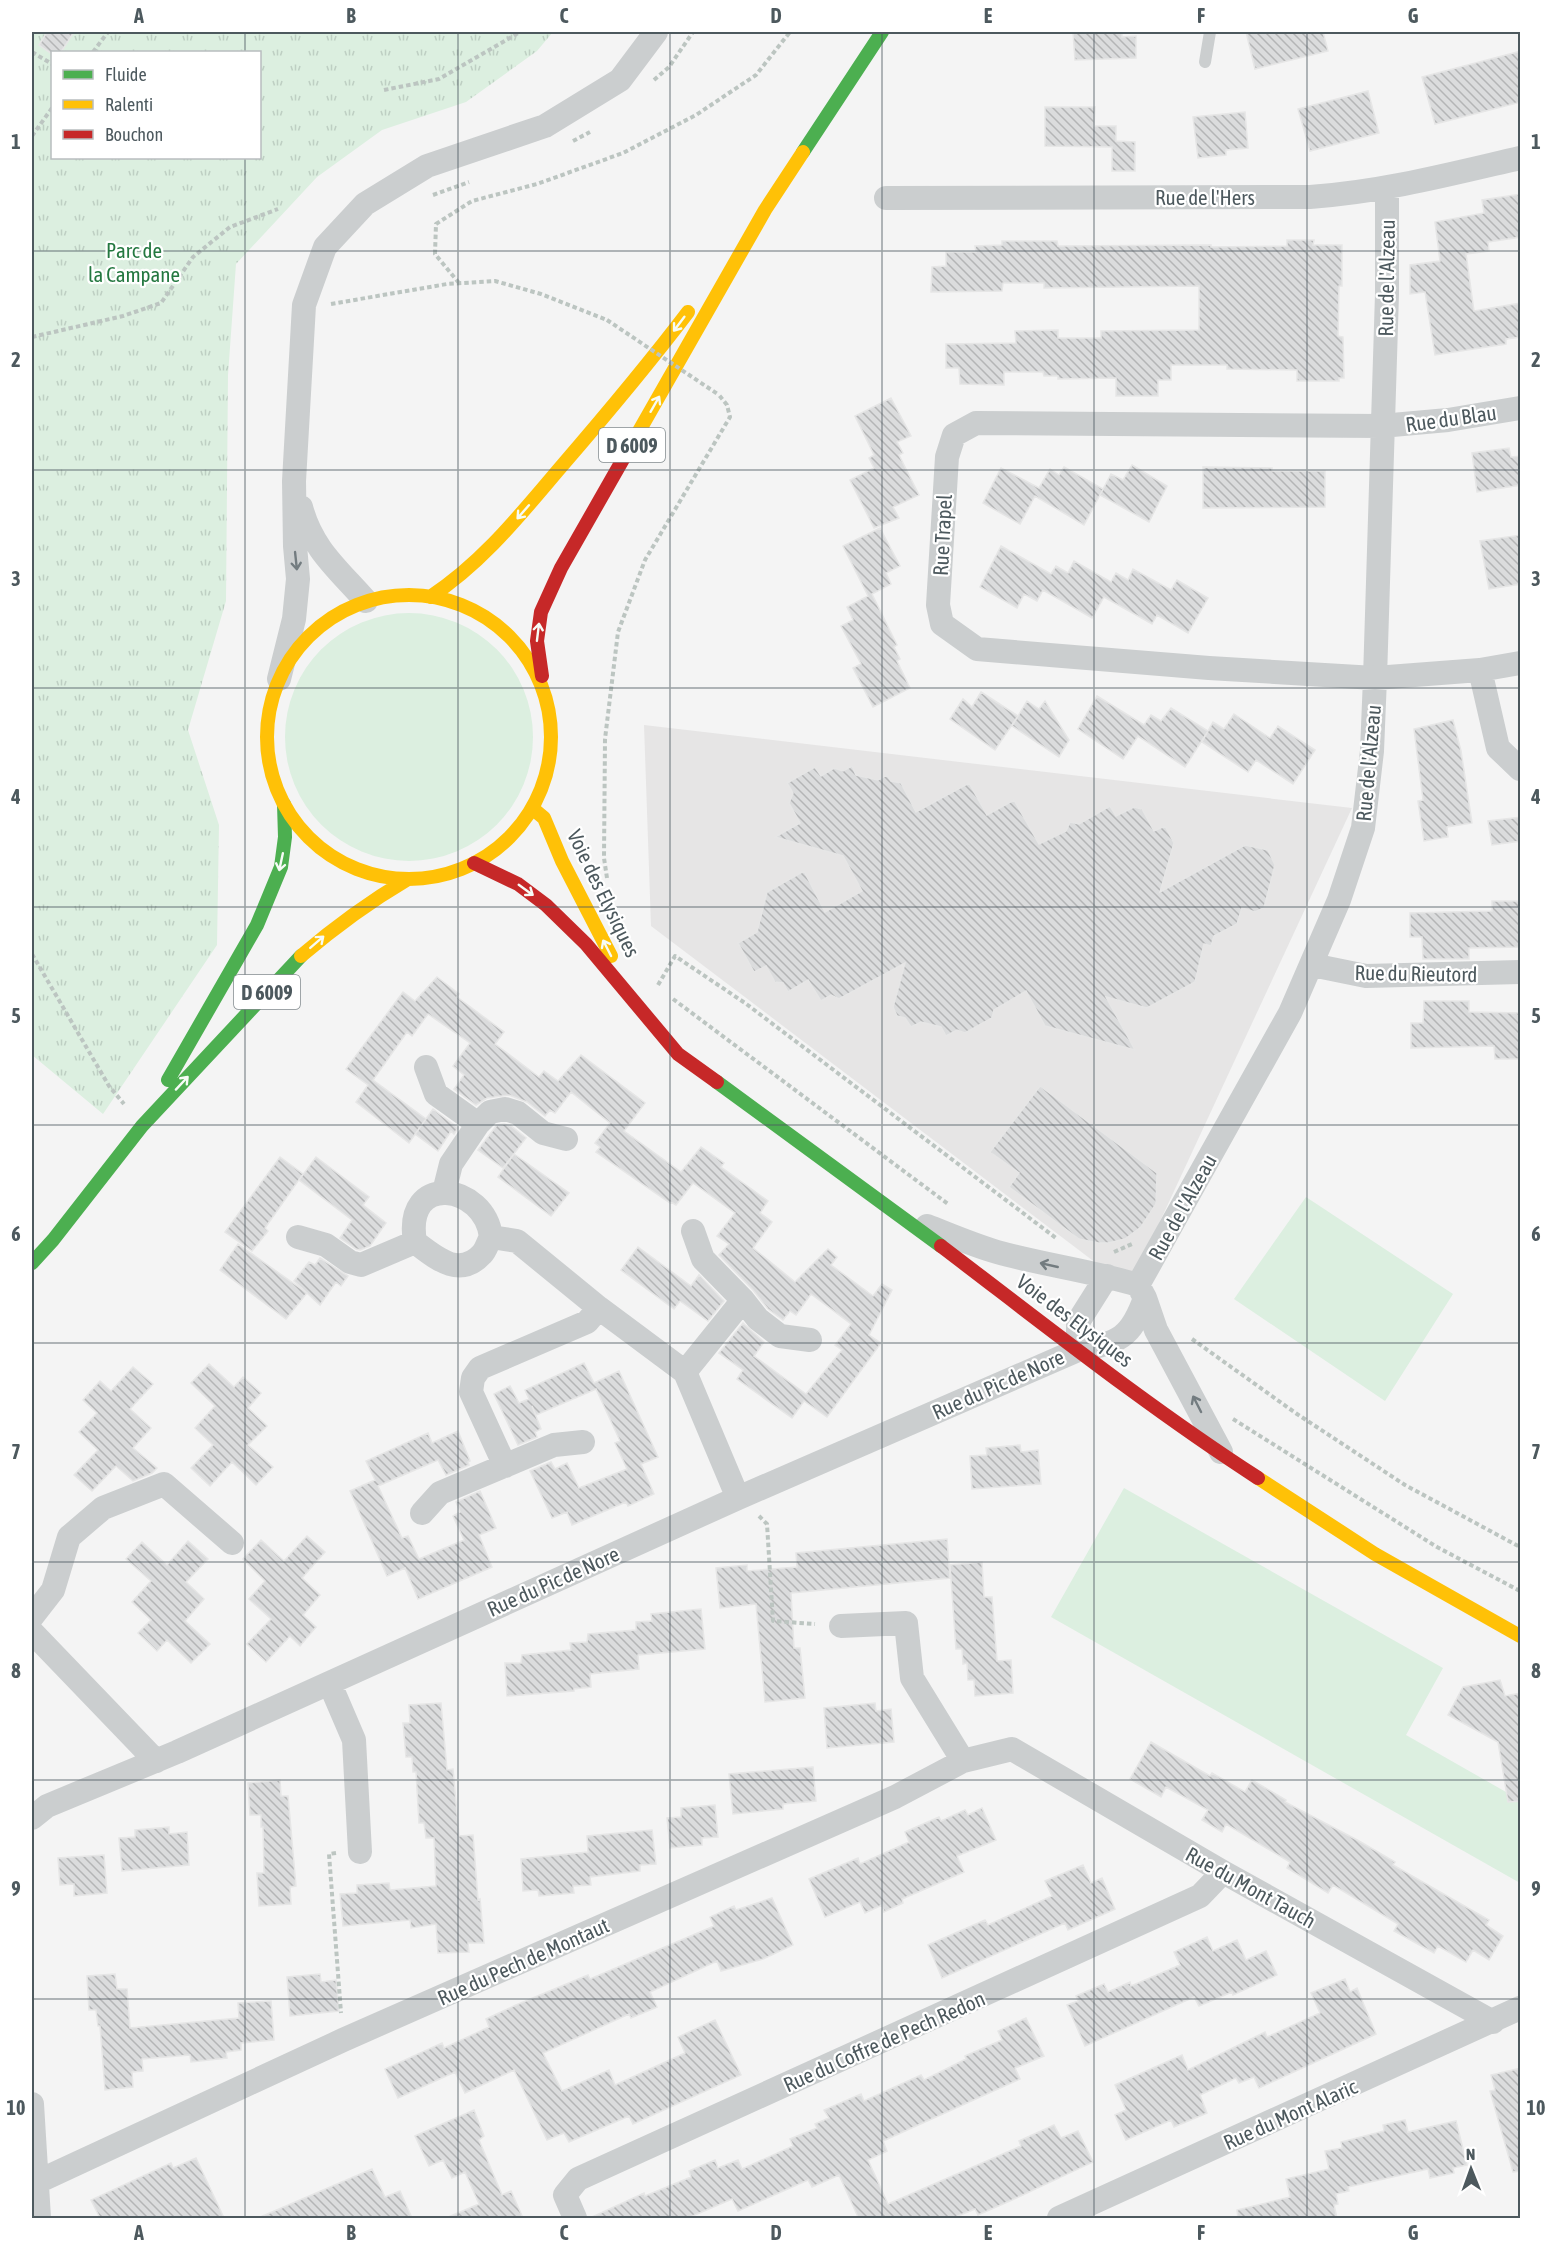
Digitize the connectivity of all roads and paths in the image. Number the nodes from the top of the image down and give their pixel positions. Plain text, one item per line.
1 (108, 32) edge
2 (520, 32) edge
3 (656, 32) edge
4 (790, 32) edge
5 (882, 32) edge
6 (1210, 32) edge
7 (94, 51) edge
8 (32, 52) edge
9 (1205, 62) dead end
10 (51, 63) edge
11 (384, 90) dead end
12 (51, 109) edge
13 (32, 136) edge
14 (1521, 158) edge
15 (1387, 188) junction
16 (886, 198) dead end
17 (279, 209) dead end
18 (765, 210) junction
19 (459, 283) junction
20 (335, 304) dead end
21 (32, 336) edge
22 (1521, 408) edge
23 (1381, 426) junction
24 (294, 482) junction
25 (430, 597) junction
26 (366, 601) junction
27 (1521, 663) edge
28 (1480, 670) junction
29 (1375, 678) junction
30 (279, 679) junction
31 (544, 690) junction
32 (1521, 769) edge
33 (285, 804) junction
34 (532, 808) junction
35 (474, 863) junction
36 (408, 879) junction
37 (607, 880) dead end
38 (32, 954) edge
39 (1312, 965) junction
40 (1521, 972) edge
41 (634, 1000) junction
42 (426, 1067) dead end
43 (478, 1124) junction
44 (142, 1126) junction
45 (566, 1139) dead end
46 (444, 1192) junction
47 (904, 1218) junction
48 (693, 1231) dead end
49 (298, 1237) dead end
50 (491, 1237) junction
51 (415, 1242) junction
52 (32, 1263) edge
53 (1107, 1276) junction
54 (1142, 1291) junction
55 (743, 1300) junction
56 (599, 1308) junction
57 (810, 1340) dead end
58 (1078, 1350) junction
59 (686, 1372) junction
60 (583, 1442) dead end
61 (1224, 1456) junction
62 (505, 1466) junction
63 (738, 1498) junction
64 (422, 1513) dead end
65 (232, 1544) dead end
66 (32, 1617) edge
67 (841, 1626) joint
68 (32, 1632) edge
69 (1521, 1636) edge
70 (330, 1684) junction
71 (1012, 1749) joint
72 (156, 1761) junction
73 (963, 1761) junction
74 (32, 1818) edge
75 (360, 1852) joint
76 (1223, 1872) junction
77 (1521, 2008) edge
78 (1493, 2022) junction
79 (343, 2040) junction
80 (32, 2104) edge
81 (37, 2182) junction
82 (39, 2218) edge
83 (575, 2218) edge
84 (1059, 2218) edge

1 - 7 path
2 - 11 path
3 - 24 street
4 - 19 path
5 - 18 main road, D 6009
6 - 9 lane
8 - 10 path
12 - 13 path
14 - 15 street, Rue de l'Hers
15 - 16 street, Rue de l'Hers
15 - 23 street, Rue de l'Alzeau
17 - 21 path
18 -> 25 main road, D 6009
31 -> 18 main road, D 6009
19 - 20 path
19 - 37 path, bridge
22 - 23 street, Rue du Blau
23 - 29 street, Rue de l'Alzeau
23 - 29 street, Rue Trapel
24 - 26 street
24 -> 30 street
25 - 26 main road
25 - 31 main road
26 - 30 main road
27 - 28 street, Rue Trapel
28 - 29 street, Rue Trapel
28 - 32 street
29 - 39 street, Rue de l'Alzeau
30 - 33 main road
31 - 34 main road
33 - 36 main road
33 -> 44 main road, D 6009
34 - 35 main road
41 -> 34 main road, Voie des Elysiques
35 - 36 main road
35 -> 41 main road, Voie des Elysiques
44 -> 36 main road, D 6009
38 - 44 path
39 - 40 street, Rue du Rieutord
39 - 54 street, Rue de l'Alzeau
41 - 47 main road, Voie des Elysiques
42 - 43 street
43 - 45 street
43 - 46 street
44 - 52 main road, D 6009
46 - 50 street
46 - 51 street
53 -> 47 street, Rue de l'Alzeau
47 - 58 main road, Voie des Elysiques
48 - 55 street
49 - 51 street
50 - 51 street
50 - 56 street
53 - 54 street, Rue de l'Alzeau
53 - 58 street
54 - 58 street, Rue de l'Alzeau
61 -> 54 street
55 - 57 street
55 - 59 street
56 - 59 street
56 - 62 street
58 - 61 main road, Voie des Elysiques
58 - 63 street, Rue du Pic de Nore
59 - 63 street
60 - 62 street
61 - 69 main road, Voie des Elysiques
62 - 64 street
63 - 67 path
63 - 70 street, Rue du Pic de Nore
65 - 66 street
67 - 73 street
68 - 72 street
70 - 72 street, Rue du Pic de Nore
70 - 75 street
71 - 73 street, Rue du Pech de Montaut
71 - 76 street, Rue du Mont Tauch
72 - 74 street, Rue du Pic de Nore
73 - 79 street, Rue du Pech de Montaut
75 - 79 path
76 - 78 street, Rue du Mont Tauch
76 - 83 street, Rue du Coffre de Pech Redon
77 - 78 street, Rue du Mont Alaric
78 - 84 street, Rue du Mont Alaric
79 - 81 street, Rue du Pech de Montaut
80 - 81 street
81 - 82 street

